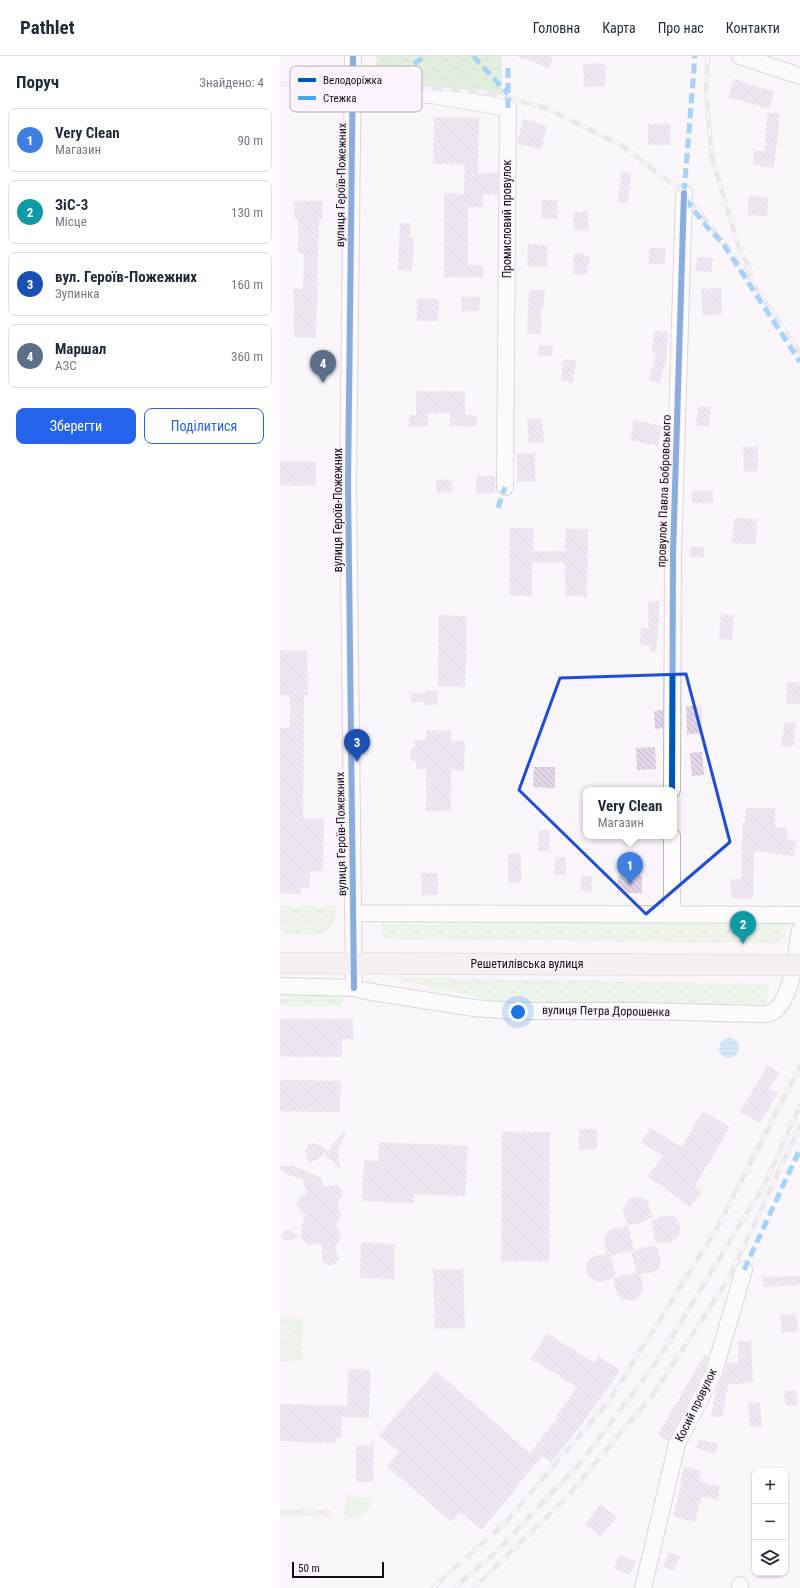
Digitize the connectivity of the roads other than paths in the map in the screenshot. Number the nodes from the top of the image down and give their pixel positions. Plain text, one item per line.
1 (742, 56) edge
2 (800, 76) edge
3 (422, 95) edge
4 (353, 112) edge
5 (684, 194) dead end
6 (505, 487) dead end
7 (672, 787) edge
8 (672, 839) edge
9 (353, 913) junction
10 (672, 914) junction
11 (800, 915) edge
12 (800, 930) edge
13 (280, 963) edge
14 (353, 963) junction
15 (800, 965) edge
16 (280, 986) edge
17 (354, 988) junction
18 (744, 1270) dead end
19 (643, 1588) edge

1 - 2 street
3 - 6 street, Промисловий провулок
4 - 9 street, вулиця Героїв-Пожежних
5 - 7 street, провулок Павла Бобровського
8 - 10 street
9 - 10 street
9 - 14 street, вулиця Героїв-Пожежних
10 - 11 street
12 - 17 street, вулиця Петра Дорошенка
13 - 14 main road, Решетилівська вулиця
14 - 15 main road, Решетилівська вулиця, bridge
14 - 17 street, вулиця Героїв-Пожежних
16 - 17 street
18 - 19 street, Косий провулок

